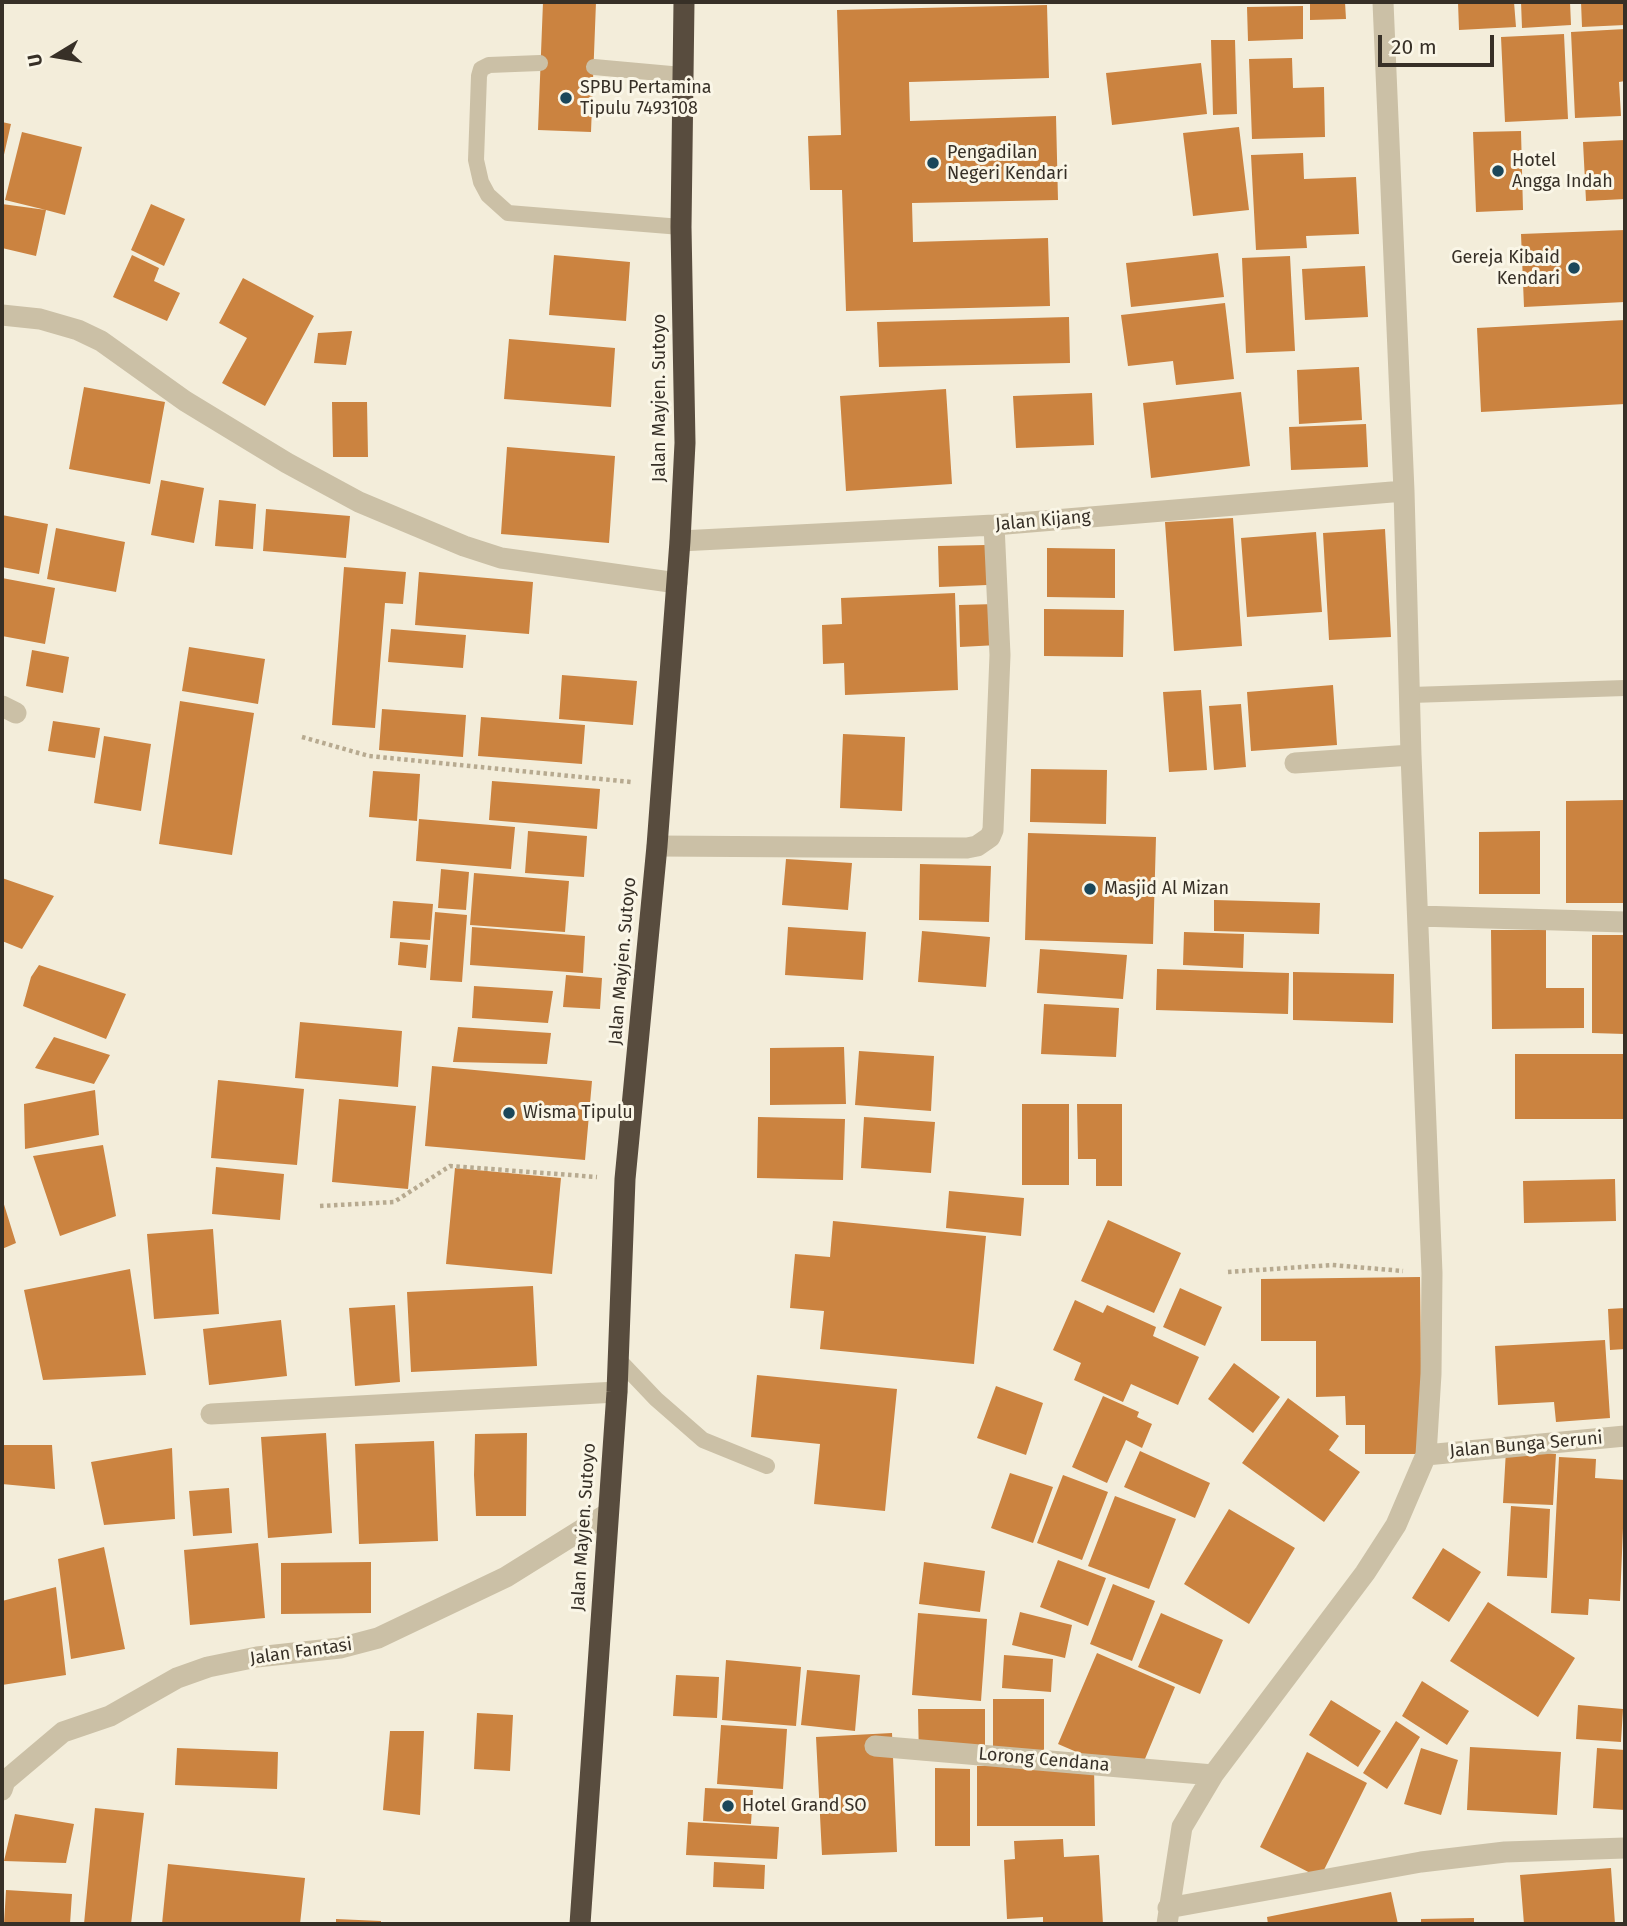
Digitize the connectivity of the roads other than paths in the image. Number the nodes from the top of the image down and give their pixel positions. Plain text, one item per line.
1 (684, 2) edge
2 (1382, 2) edge
3 (540, 63) dead end
4 (594, 67) dead end
5 (682, 75) junction
6 (681, 227) junction
7 (2, 316) edge
8 (1404, 492) junction
9 (994, 525) junction
10 (680, 541) junction
11 (677, 583) junction
12 (1625, 688) edge
13 (1410, 695) junction
14 (1410, 755) junction
15 (1295, 763) dead end
16 (657, 846) junction
17 (1418, 916) junction
18 (1625, 922) edge
19 (617, 1359) junction
20 (617, 1392) junction
21 (211, 1414) dead end
22 (1625, 1436) edge
23 (1426, 1455) junction
24 (767, 1466) dead end
25 (607, 1514) junction
26 (875, 1746) dead end
27 (1213, 1774) junction
28 (2, 1790) edge
29 (1625, 1848) edge
30 (1167, 1916) edge
31 (580, 1924) edge

1 - 5 highway, Jalan Mayjen. Sutoyo
2 - 8 street
3 - 6 lane
4 - 5 lane
5 - 6 highway, Jalan Mayjen. Sutoyo
6 - 10 highway, Jalan Mayjen. Sutoyo
7 - 11 street
8 - 9 street, Jalan Kijang
8 - 13 street
9 - 10 street, Jalan Kijang
9 - 16 street
10 - 11 highway, Jalan Mayjen. Sutoyo
11 - 16 highway, Jalan Mayjen. Sutoyo
12 - 13 lane
13 - 14 street
14 - 15 street
14 - 17 street
16 - 19 highway, Jalan Mayjen. Sutoyo
17 - 18 street
17 - 23 street
19 - 20 highway, Jalan Mayjen. Sutoyo
19 - 24 lane
20 - 21 street
20 - 25 highway, Jalan Mayjen. Sutoyo
22 - 23 street, Jalan Bunga Seruni
23 - 27 street
25 - 28 street, Jalan Fantasi
25 - 31 highway, Jalan Mayjen. Sutoyo
26 - 27 street, Lorong Cendana
27 - 30 street
29 - 30 street

